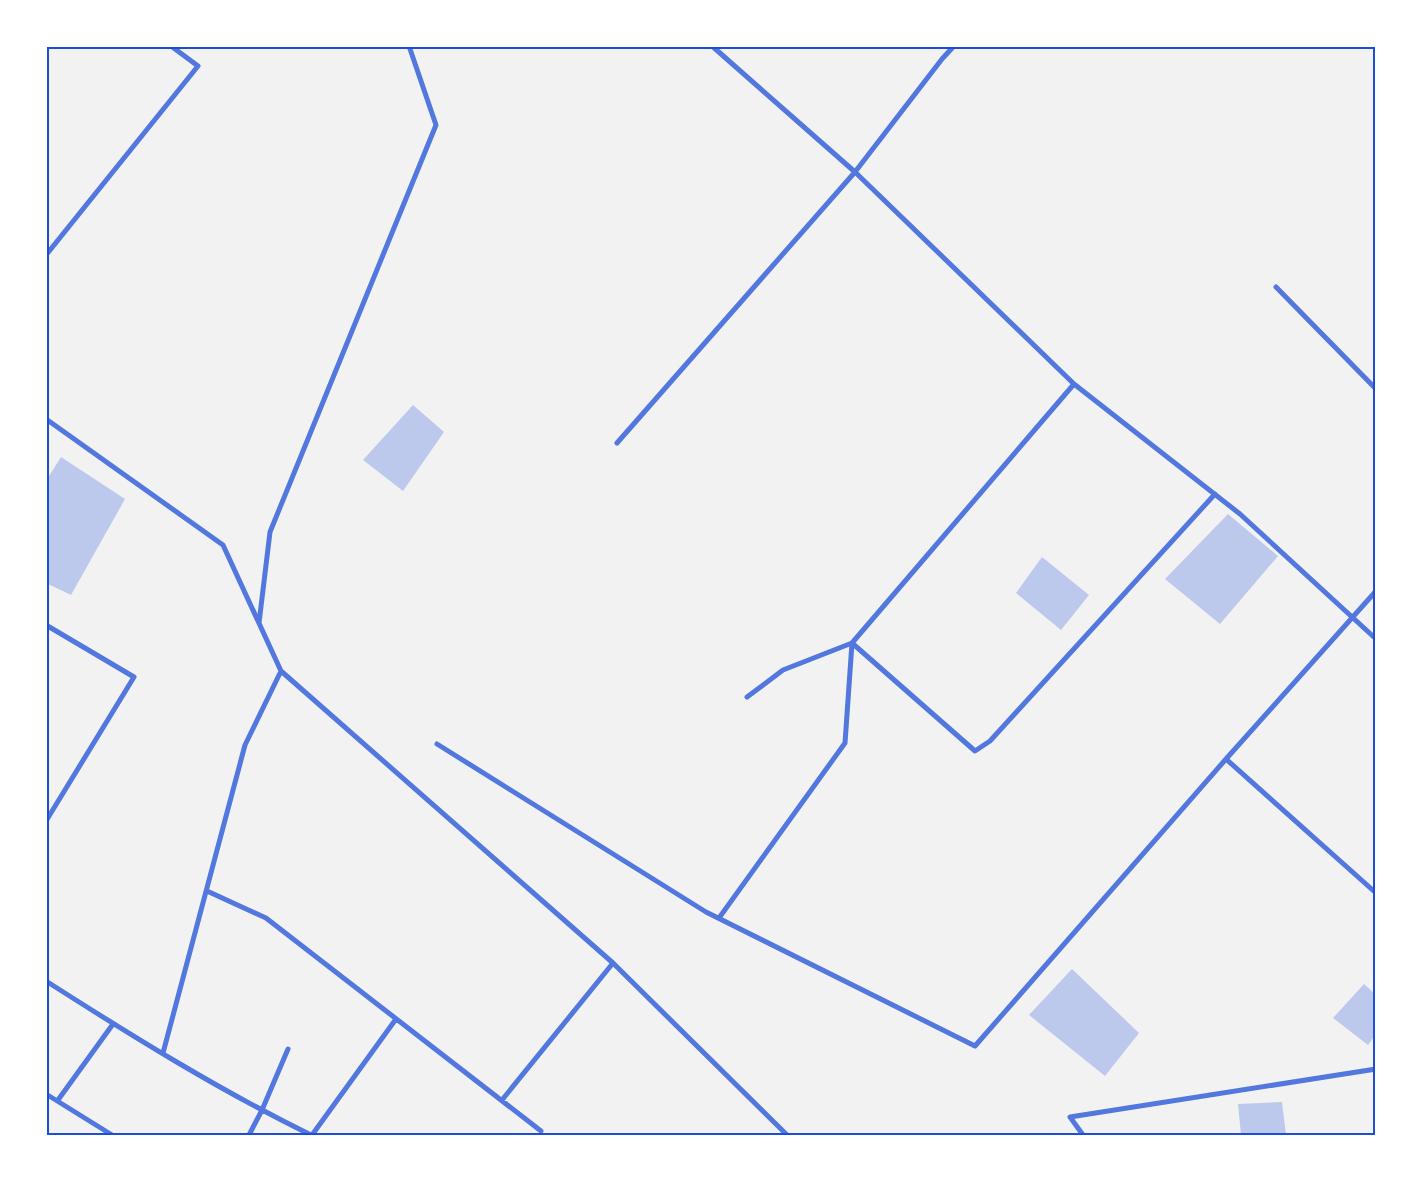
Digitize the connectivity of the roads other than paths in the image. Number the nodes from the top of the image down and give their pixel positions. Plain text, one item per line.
1 (172, 46) edge
2 (409, 46) edge
3 (712, 46) edge
4 (954, 46) edge
5 (855, 172) junction
6 (46, 255) edge
7 (1276, 286) dead end
8 (1074, 384) junction
9 (1376, 389) edge
10 (46, 419) edge
11 (617, 443) dead end
12 (1214, 494) junction
13 (1376, 591) edge
14 (1354, 617) junction
15 (260, 624) junction
16 (46, 625) edge
17 (1376, 639) edge
18 (852, 643) junction
19 (281, 671) junction
20 (747, 697) dead end
21 (437, 744) dead end
22 (1226, 759) junction
23 (46, 821) edge
24 (207, 891) junction
25 (1376, 893) edge
26 (719, 918) junction
27 (614, 963) junction
28 (46, 981) edge
29 (396, 1019) junction
30 (113, 1024) junction
31 (288, 1049) dead end
32 (163, 1053) junction
33 (1376, 1068) edge
34 (46, 1094) edge
35 (58, 1100) junction
36 (502, 1100) junction
37 (262, 1110) junction
38 (541, 1131) dead end
39 (112, 1135) edge
40 (249, 1135) edge
41 (311, 1135) edge
42 (787, 1135) edge
43 (1083, 1135) edge

1 - 6 street
2 - 15 street
3 - 5 street
4 - 5 street
5 - 8 street
5 - 11 street
7 - 9 street
8 - 12 street
8 - 18 street
10 - 15 street
12 - 14 street
12 - 18 street
13 - 14 street
14 - 17 street
14 - 22 street
15 - 19 street
16 - 23 street
18 - 20 street
18 - 26 street
19 - 24 street
19 - 27 street
21 - 26 street
22 - 25 street
22 - 26 street
24 - 29 street
24 - 32 street
27 - 36 street
27 - 42 street
28 - 30 street
29 - 36 street
29 - 41 street
30 - 32 street
30 - 35 street
31 - 37 street
32 - 37 street
33 - 43 street
34 - 35 street
35 - 39 street
36 - 38 street
37 - 40 street
37 - 41 street

